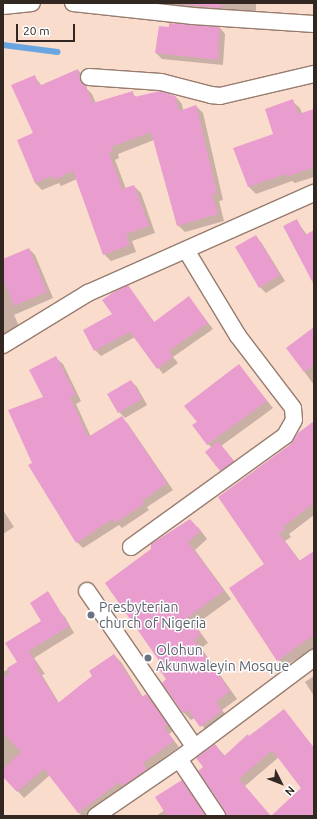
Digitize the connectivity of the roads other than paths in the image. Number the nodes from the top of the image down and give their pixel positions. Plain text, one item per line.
1 (32, 3) edge
2 (73, 3) edge
3 (3, 6) edge
4 (314, 24) edge
5 (314, 74) edge
6 (89, 77) dead end
7 (314, 193) edge
8 (186, 250) junction
9 (3, 345) edge
10 (131, 547) dead end
11 (87, 591) dead end
12 (314, 658) edge
13 (194, 746) junction
14 (179, 759) junction
15 (96, 816) edge
16 (216, 816) edge

1 - 3 street
2 - 4 street
5 - 6 street
7 - 8 street
8 - 9 street
8 - 10 street
11 - 13 street
12 - 13 street
13 - 14 street
14 - 15 street
14 - 16 street

